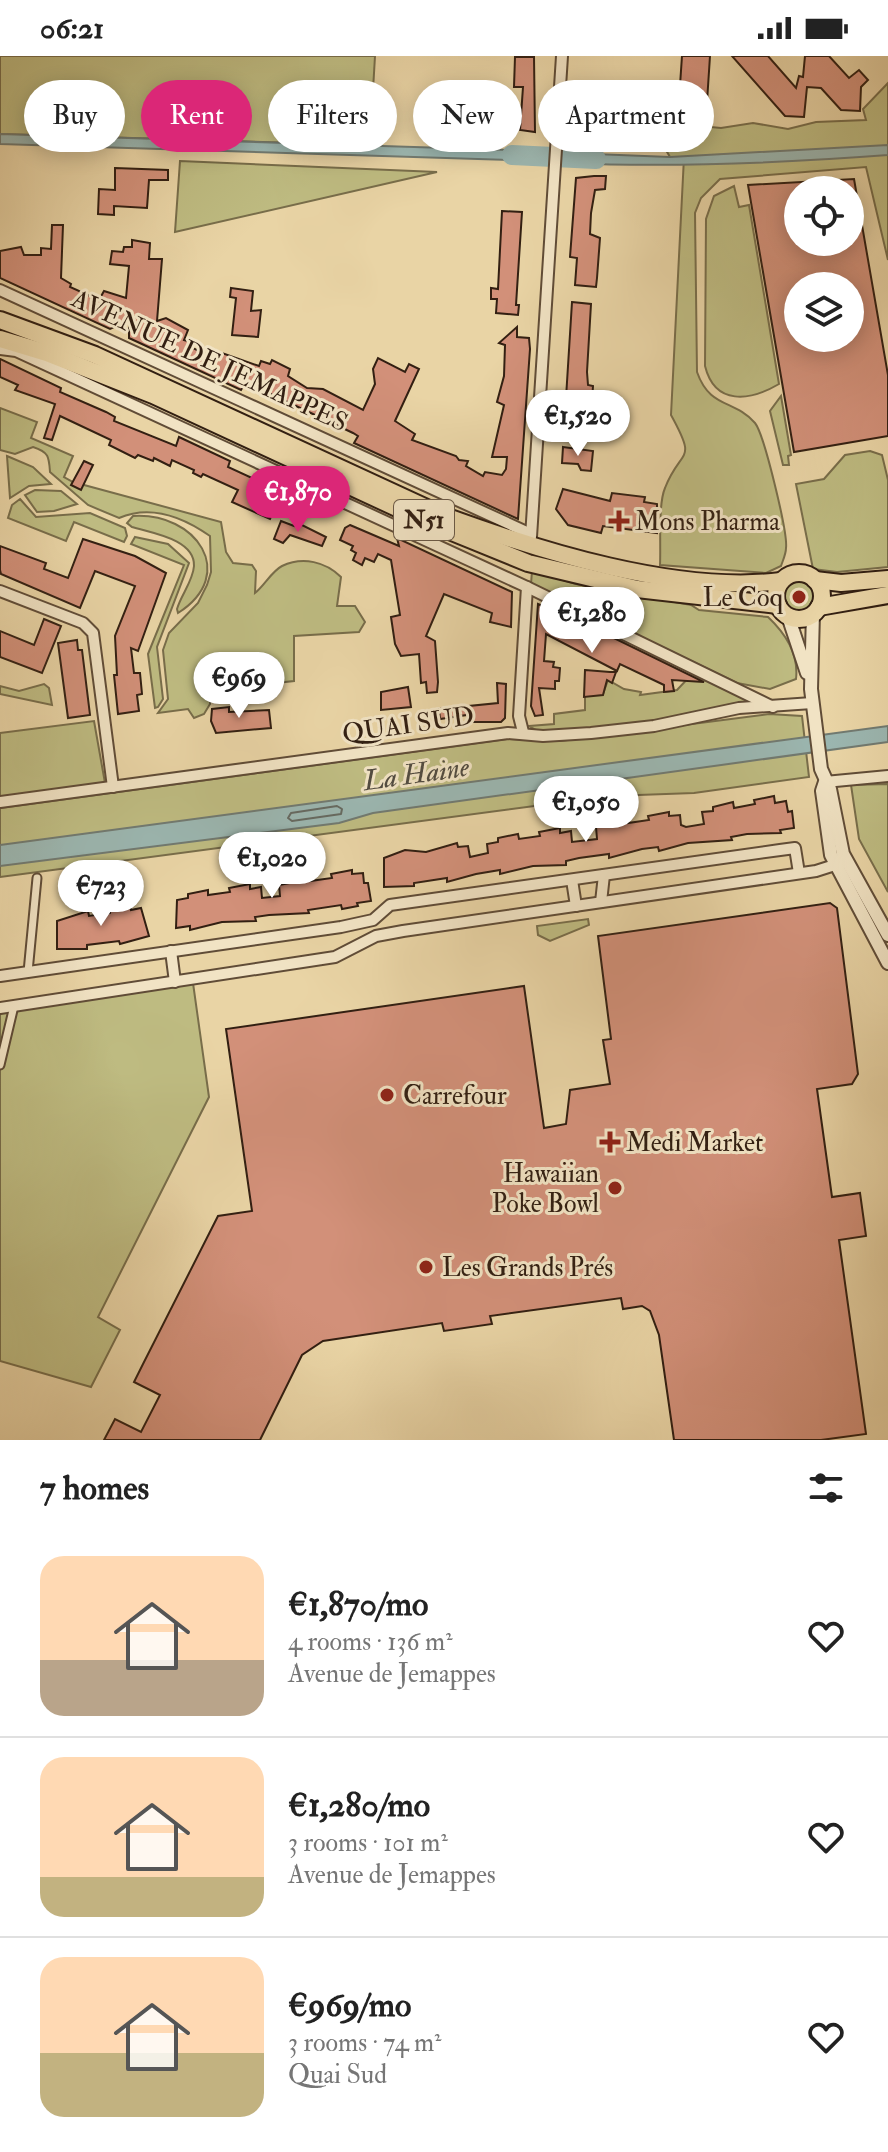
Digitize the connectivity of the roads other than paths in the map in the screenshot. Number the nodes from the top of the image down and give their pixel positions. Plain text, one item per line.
1 (562, 56) edge
2 (3, 293) edge
3 (0, 320) edge
4 (0, 330) edge
5 (0, 344) edge
6 (76, 350) junction
7 (531, 539) junction
8 (528, 566) junction
9 (888, 579) edge
10 (815, 580) junction
11 (781, 581) junction
12 (527, 587) junction
13 (0, 591) edge
14 (888, 595) edge
15 (783, 610) junction
16 (816, 610) junction
17 (811, 689) junction
18 (812, 703) junction
19 (773, 707) junction
20 (523, 732) junction
21 (888, 776) edge
22 (825, 782) junction
23 (113, 787) junction
24 (0, 802) edge
25 (841, 864) junction
26 (799, 873) junction
27 (604, 875) junction
28 (37, 878) dead end
29 (572, 880) junction
30 (601, 902) junction
31 (576, 906) junction
32 (888, 935) edge
33 (171, 951) junction
34 (888, 963) edge
35 (28, 972) junction
36 (0, 976) edge
37 (175, 982) junction
38 (14, 1006) junction
39 (0, 1008) edge
40 (0, 1065) edge

1 - 7 street
2 - 7 street, AVENUE DE JEMAPPES
3 - 6 main road, AVENUE DE JEMAPPES / N51
4 - 6 main road
5 - 8 main road, N51
5 - 12 street
6 - 7 main road, AVENUE DE JEMAPPES / N51
7 - 8 street
7 - 11 main road, AVENUE DE JEMAPPES / N51
8 - 15 main road, N51
9 - 10 main road
10 - 11 main road
10 - 16 main road
11 - 15 main road
12 - 19 street
12 - 20 street
13 - 23 street
14 - 16 main road
15 - 16 main road
15 - 17 street
16 - 17 street
17 - 18 street
18 - 19 street, QUAI SUD
18 - 22 street
19 - 20 street, QUAI SUD
20 - 23 street, QUAI SUD
21 - 22 street
22 - 25 street
23 - 24 street, QUAI SUD
25 - 26 street
25 - 32 street
25 - 34 street
26 - 27 street
26 - 30 street
27 - 29 street
27 - 30 street
28 - 35 street
29 - 31 street
29 - 33 street
30 - 31 street
31 - 37 street
33 - 35 street
33 - 37 street
35 - 36 street
37 - 38 street
38 - 39 street
38 - 40 street

